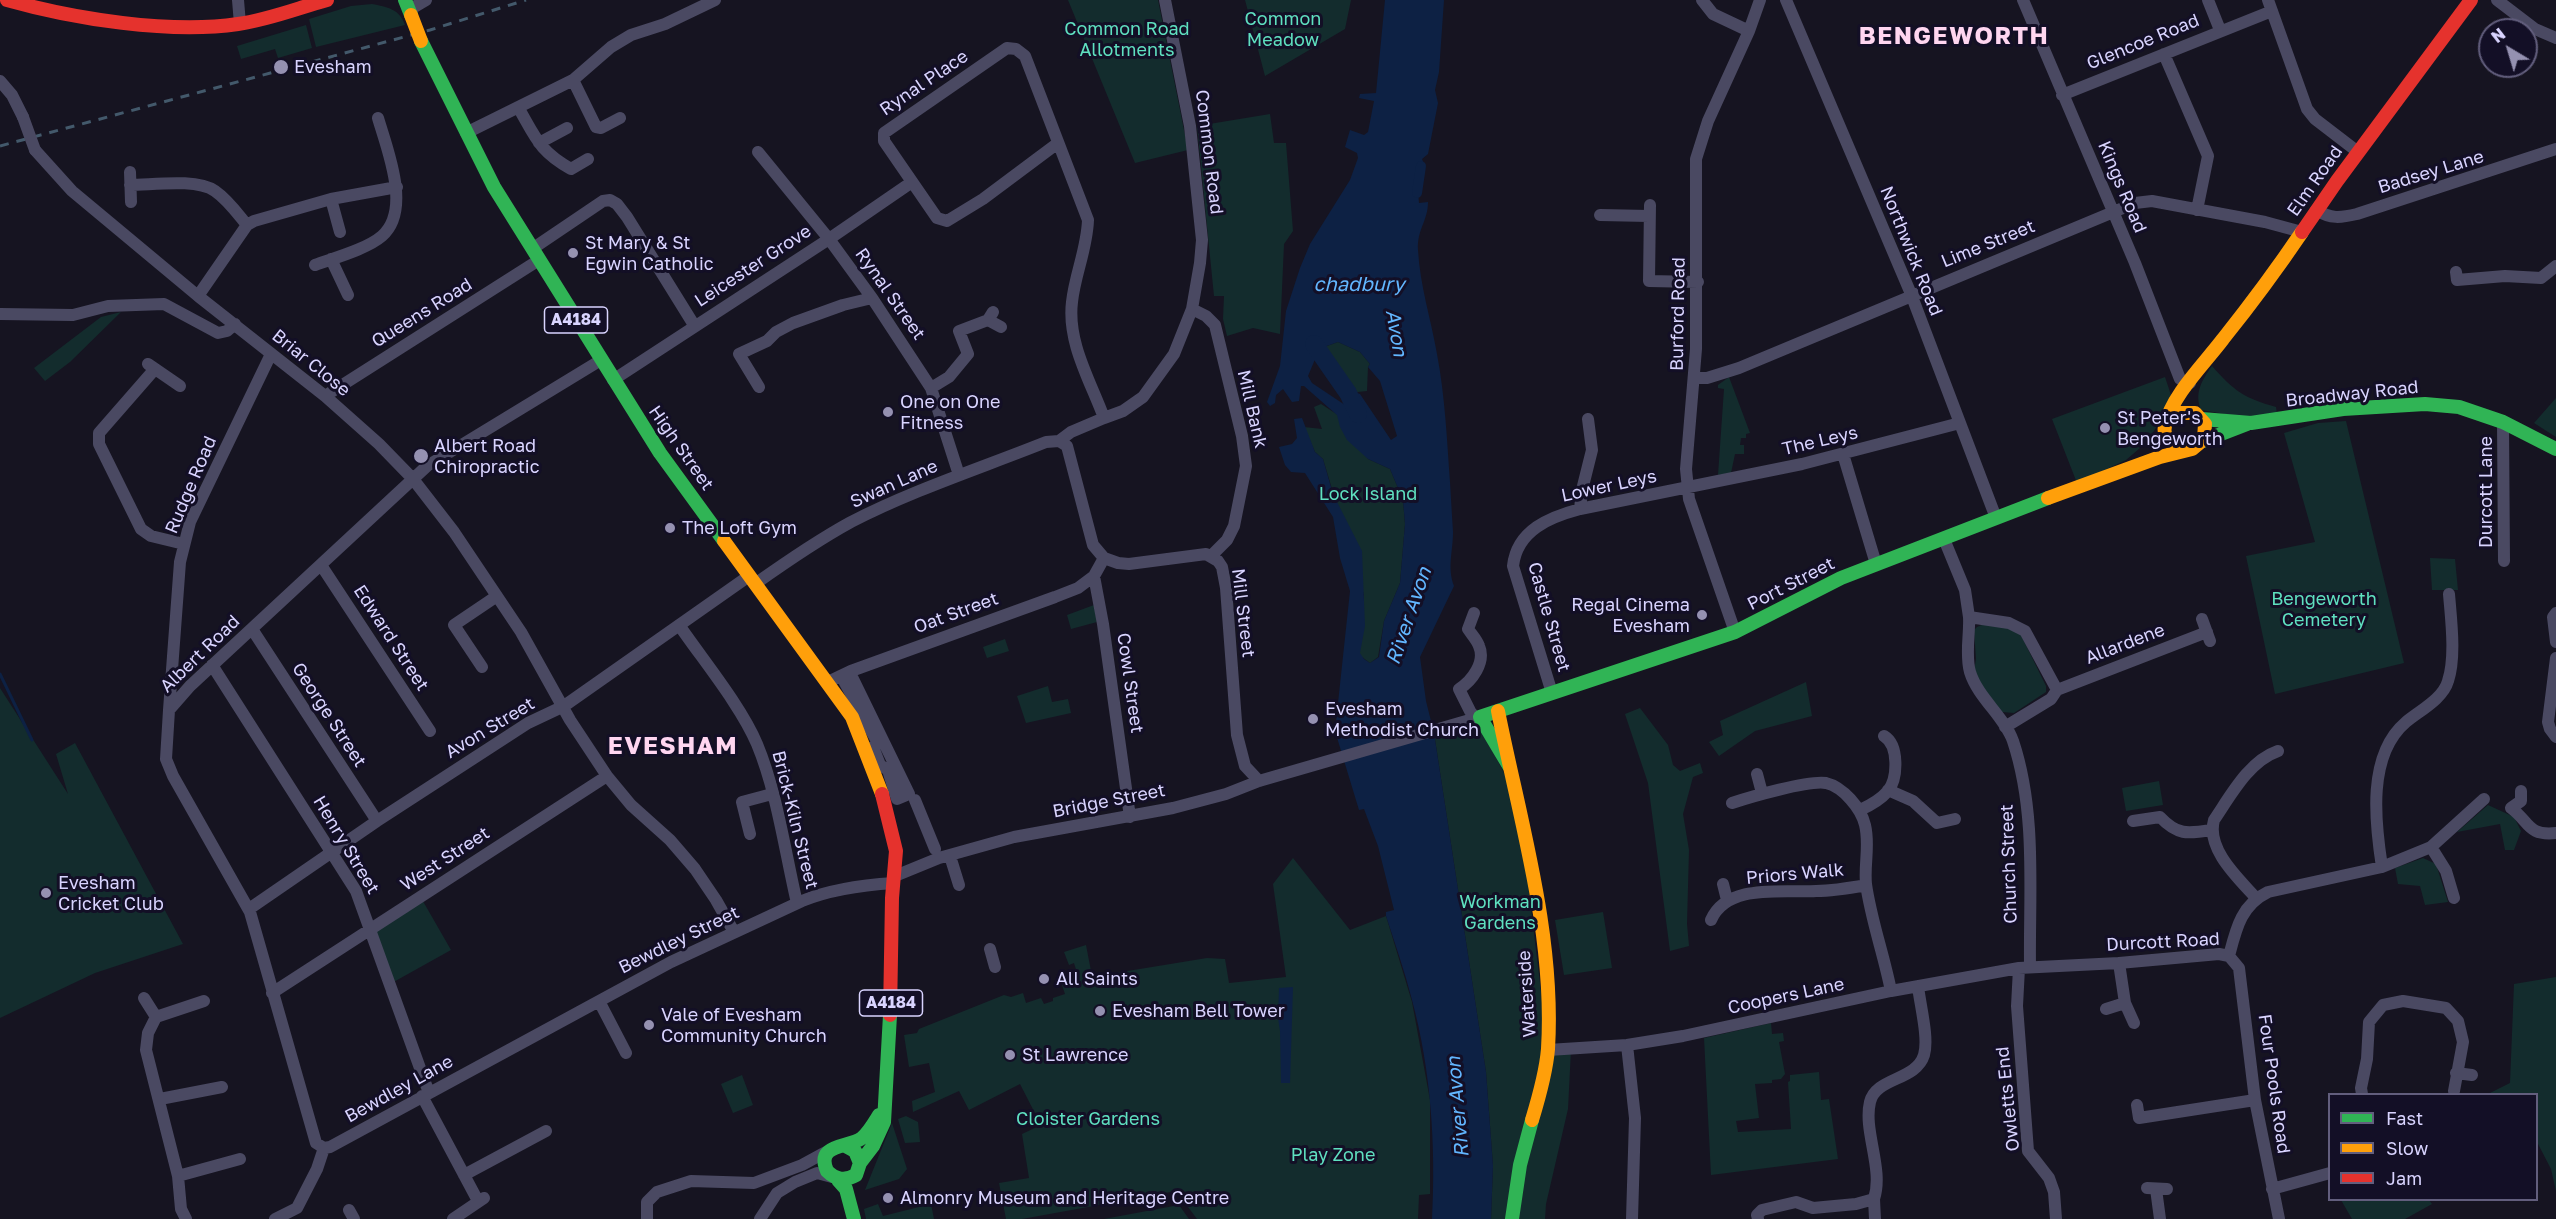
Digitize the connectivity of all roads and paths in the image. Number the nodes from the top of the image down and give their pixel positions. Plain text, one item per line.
1 (7, 0) edge
2 (238, 0) edge
3 (327, 0) edge
4 (426, 0) edge
5 (715, 0) edge
6 (1165, 0) edge
7 (1702, 0) edge
8 (1760, 0) edge
9 (1786, 0) edge
10 (2023, 0) edge
11 (2208, 0) edge
12 (2470, 0) edge
13 (2497, 0) edge
14 (2270, 6) edge
15 (408, 8) edge
16 (240, 24) junction
17 (2220, 30) junction
18 (1749, 31) junction
19 (2556, 38) edge
20 (2164, 54) junction
21 (573, 80) junction
22 (0, 81) edge
23 (2062, 95) junction
24 (518, 107) junction
25 (378, 118) dead end
26 (620, 118) dead end
27 (567, 128) dead end
28 (466, 133) junction
29 (538, 143) junction
30 (1058, 143) junction
31 (2556, 150) edge
32 (758, 152) dead end
33 (2358, 152) junction
34 (588, 159) dead end
35 (912, 182) junction
36 (397, 187) junction
37 (331, 199) junction
38 (131, 202) dead end
39 (2197, 210) junction
40 (2316, 210) junction
41 (2113, 212) junction
42 (1600, 215) dead end
43 (247, 225) junction
44 (340, 232) dead end
45 (2302, 232) junction
46 (829, 239) junction
47 (535, 255) junction
48 (331, 259) junction
49 (315, 265) dead end
50 (2556, 266) edge
51 (2456, 272) dead end
52 (1698, 282) junction
53 (1911, 294) junction
54 (348, 295) dead end
55 (198, 296) junction
56 (872, 298) junction
57 (1192, 309) junction
58 (0, 314) edge
59 (235, 324) junction
60 (694, 325) junction
61 (1001, 327) dead end
62 (272, 354) junction
63 (601, 360) junction
64 (1695, 378) junction
65 (613, 380) junction
66 (180, 386) dead end
67 (759, 387) dead end
68 (931, 388) junction
69 (325, 396) junction
70 (2195, 403) junction
71 (1104, 418) junction
72 (2169, 418) junction
73 (1588, 419) dead end
74 (2503, 422) junction
75 (1960, 423) junction
76 (2251, 423) junction
77 (2165, 433) junction
78 (1059, 441) junction
79 (2203, 441) junction
80 (2556, 449) edge
81 (2181, 451) junction
82 (1843, 454) junction
83 (2134, 467) junction
84 (958, 475) junction
85 (413, 479) junction
86 (1688, 489) junction
87 (1580, 509) junction
88 (1996, 518) junction
89 (1540, 524) joint
90 (1944, 539) junction
91 (184, 544) junction
92 (1211, 556) junction
93 (1104, 558) junction
94 (2504, 561) dead end
95 (1876, 564) junction
96 (321, 565) junction
97 (1094, 576) junction
98 (752, 580) junction
99 (2449, 594) dead end
100 (497, 596) junction
101 (1474, 613) dead end
102 (2556, 613) edge
103 (1969, 617) junction
104 (2202, 618) dead end
105 (679, 625) junction
106 (252, 629) junction
107 (1736, 632) junction
108 (2556, 642) edge
109 (2556, 658) edge
110 (212, 665) junction
111 (482, 667) dead end
112 (828, 681) junction
113 (2056, 690) junction
114 (1552, 693) junction
115 (564, 706) junction
116 (169, 710) junction
117 (1498, 711) junction
118 (1478, 718) junction
119 (2005, 728) junction
120 (430, 731) dead end
121 (1884, 736) dead end
122 (2556, 737) edge
123 (2278, 751) dead end
124 (1331, 761) joint
125 (1509, 766) junction
126 (1756, 774) dead end
127 (607, 776) junction
128 (1259, 781) junction
129 (1888, 790) junction
130 (2521, 791) dead end
131 (1762, 793) junction
132 (772, 794) junction
133 (912, 797) junction
134 (2484, 799) dead end
135 (1732, 803) dead end
136 (1860, 810) junction
137 (1130, 817) junction
138 (1954, 819) dead end
139 (377, 821) junction
140 (2133, 821) dead end
141 (2211, 830) junction
142 (2556, 833) edge
143 (750, 834) dead end
144 (2431, 847) junction
145 (332, 852) junction
146 (941, 854) junction
147 (2382, 867) junction
148 (894, 880) junction
149 (1723, 884) dead end
150 (959, 885) dead end
151 (1866, 885) junction
152 (2256, 898) junction
153 (2454, 898) dead end
154 (1727, 900) junction
155 (797, 903) junction
156 (249, 909) junction
157 (1711, 920) dead end
158 (371, 929) junction
159 (734, 932) junction
160 (990, 949) dead end
161 (2229, 956) junction
162 (2119, 963) junction
163 (995, 967) dead end
164 (2025, 968) junction
165 (1918, 986) junction
166 (1892, 991) junction
167 (272, 993) junction
168 (144, 998) dead end
169 (204, 1001) dead end
170 (599, 1001) junction
171 (2125, 1003) junction
172 (2106, 1009) dead end
173 (156, 1017) junction
174 (2134, 1023) dead end
175 (1628, 1045) junction
176 (1548, 1050) junction
177 (626, 1053) dead end
178 (491, 1059) joint
179 (2456, 1073) junction
180 (2472, 1075) dead end
181 (222, 1087) dead end
182 (2454, 1091) dead end
183 (2362, 1093) edge
184 (426, 1094) junction
185 (160, 1099) junction
186 (2255, 1100) junction
187 (2137, 1104) dead end
188 (884, 1107) junction
189 (539, 1129) dead end
190 (844, 1145) junction
191 (324, 1148) junction
192 (827, 1155) junction
193 (240, 1160) dead end
194 (859, 1167) junction
195 (464, 1174) junction
196 (2328, 1174) edge
197 (178, 1176) junction
198 (835, 1178) junction
199 (2157, 1189) dead end
200 (2272, 1190) junction
201 (1874, 1199) junction
202 (853, 1213) edge
203 (300, 1214) edge
204 (186, 1219) edge
205 (275, 1219) edge
206 (453, 1219) edge
207 (647, 1219) edge
208 (761, 1219) edge
209 (1512, 1219) edge
210 (1632, 1219) edge
211 (1758, 1219) edge
212 (1875, 1219) edge
213 (2056, 1219) edge
214 (2160, 1219) edge
215 (2278, 1219) edge

1 - 16 main road
2 - 16 street
3 - 16 main road
4 - 15 street
5 - 21 street
6 - 57 street, Common Road
7 - 18 street
8 - 18 street, Burford Road
9 - 53 street, Northwick Road
10 - 23 street, Kings Road
11 - 17 street
12 - 33 main road, Elm Road
13 - 19 street
14 - 17 street, Glencoe Road
14 - 33 street
15 - 28 main road, High Street / A4184, bridge
17 - 20 street, Glencoe Road
18 - 52 street, Burford Road
20 - 23 street, Glencoe Road
20 - 39 street
21 - 24 street
21 - 26 street
22 - 55 street, Briar Close, bridge
23 - 41 street, Kings Road
24 - 28 street
24 - 29 street
25 - 36 street
27 - 29 street
28 - 47 main road, High Street / A4184
29 - 34 street
30 - 35 street, Rynal Place
30 - 35 street, Rynal Place
30 - 71 street, Rynal Place
31 - 40 street, Badsey Lane
32 - 46 street, Rynal Street
33 - 40 main road, Elm Road
35 - 46 street, Leicester Grove
36 - 37 street
36 - 48 street
37 - 43 street
37 - 44 street
38 - 43 street
39 - 41 street, Lime Street
39 - 45 street, Lime Street
40 - 45 main road, Elm Road
41 - 53 street, Lime Street
41 - 70 street, Kings Road
42 - 52 street
43 - 55 street
45 - 70 main road, Elm Road
46 - 56 street, Rynal Street
46 - 60 street, Leicester Grove
47 - 60 street, Queens Road
47 - 63 main road, High Street / A4184
47 - 69 street, Queens Road
48 - 49 street
48 - 54 street
50 - 51 street
52 - 64 street, Burford Road
53 - 64 street, Lime Street
53 - 75 street, Northwick Road
55 - 59 street, Briar Close
56 - 67 street
56 - 68 street, Rynal Street
57 - 71 street, Common Road
57 - 92 street, Mill Bank
58 - 59 street
59 - 62 street, Briar Close
60 - 65 street, Leicester Grove
61 - 68 street
62 - 69 street, Briar Close
62 - 91 street, Rudge Road
63 - 65 main road, High Street / A4184
63 - 85 street, Albert Road
64 - 86 street, Burford Road
65 - 98 main road, High Street / A4184
66 - 91 street
68 - 84 street, Rynal Street
69 - 85 street, Briar Close
70 - 72 main road
70 - 72 main road, Elm Road
70 - 76 main road, Broadway Road
70 - 79 main road
71 - 78 street
72 - 77 main road
73 - 87 street
74 - 76 main road, Broadway Road
74 - 80 main road, Broadway Road
74 - 94 street, Durcott Lane
75 - 82 street, The Leys
75 - 88 street, Northwick Road
76 - 79 main road, Broadway Road
77 - 81 main road
77 - 83 main road, Port Street
78 - 84 street, Swan Lane
78 - 93 street
79 - 81 main road
81 - 83 main road, Port Street
82 - 86 street, The Leys
82 - 95 street
83 - 88 main road, Port Street
84 - 98 street, Swan Lane
85 - 96 street, Albert Road
85 - 100 street, Briar Close
86 - 87 street, Lower Leys
86 - 107 street, Burford Road
87 - 89 street, Lower Leys
88 - 90 main road, Port Street
89 - 114 street, Castle Street
90 - 95 main road, Port Street
90 - 103 street, Church Street
91 - 116 street, Rudge Road
92 - 93 street, Mill Street
92 - 128 street, Mill Street
93 - 97 street
95 - 107 main road, Port Street
96 - 106 street, Albert Road
96 - 120 street, Edward Street
97 - 112 street, Oat Street
97 - 137 street, Cowl Street
98 - 105 street, Avon Street
98 - 112 main road, High Street / A4184
99 - 147 street
100 - 111 street
100 - 115 street, Briar Close
101 - 118 street
102 - 108 street
103 - 113 street
103 - 119 street, Church Street
104 - 113 street, Allardene
105 - 115 street, Avon Street
105 - 132 street, Brick-Kiln Street
106 - 110 street, Albert Road
106 - 139 street, George Street
107 - 114 main road, Port Street
109 - 122 street
110 - 116 street, Albert Road
110 - 145 street, Henry Street
112 - 148 main road, High Street / A4184
113 - 119 street
114 - 117 main road, Port Street
115 - 127 street, Briar Close
115 - 139 street, Avon Street
116 - 156 street, Albert Road
117 - 118 main road, Port Street
117 - 125 main road, Waterside
118 - 124 street, Port Street
118 - 125 main road, Waterside
119 - 164 street, Church Street
121 - 129 street
123 - 141 street
124 - 128 street, Bridge Street
125 - 176 main road, Waterside
126 - 131 street
127 - 158 street, West Street
127 - 159 street, Briar Close
128 - 137 street, Bridge Street
129 - 136 street
129 - 138 street
130 - 142 street
131 - 135 street
131 - 136 street
132 - 143 street
132 - 155 street, Brick-Kiln Street
133 - 133 street
133 - 146 street
134 - 144 street
136 - 151 street
137 - 146 street, Bridge Street
139 - 145 street, Avon Street
140 - 141 street
141 - 152 street
144 - 147 street
144 - 153 street
145 - 156 street, Avon Street
145 - 158 street, Henry Street
146 - 148 street, Bridge Street
146 - 150 street
147 - 152 street
148 - 155 street, Bewdley Street
148 - 188 main road, A4184
149 - 154 street, Priors Walk
151 - 154 street, Priors Walk
151 - 166 street
152 - 161 street, Durcott Road
154 - 157 street, Priors Walk
155 - 159 street, Bewdley Street
156 - 167 street, Albert Road
158 - 167 street, West Street
158 - 184 street, Henry Street
159 - 170 street, Bewdley Street
160 - 163 street
161 - 162 street, Durcott Road
161 - 186 street, Four Pools Road
162 - 164 street, Durcott Road
162 - 171 street
164 - 165 street, Coopers Lane
164 - 213 street, Owletts End
165 - 166 street, Coopers Lane
165 - 201 street
166 - 175 street, Coopers Lane
167 - 191 street, Albert Road
168 - 173 street
169 - 173 street
170 - 177 street
170 - 178 street, Bewdley Street
171 - 172 street
171 - 174 street
173 - 185 street
175 - 176 street, Coopers Lane
175 - 210 street
176 - 209 main road, Waterside
178 - 184 street, Bewdley Lane
179 - 180 street
179 - 182 street
179 - 183 street
181 - 185 street
184 - 191 street, Bewdley Lane
184 - 195 street, Henry Street
185 - 197 street
186 - 187 street
186 - 200 street, Four Pools Road
188 - 190 main road, A4184
188 - 194 main road, A4184
189 - 195 street
190 - 192 main road, A4184
190 - 194 main road
191 - 203 street
192 - 198 main road, A4184
192 - 207 street
193 - 197 street
194 - 198 main road
194 - 202 main road, A4184
195 - 206 street, Henry Street
196 - 200 street
197 - 204 street
198 - 202 main road, A4184
198 - 208 street
199 - 214 street
200 - 215 street, Four Pools Road
201 - 211 street
201 - 212 street
203 - 205 street

